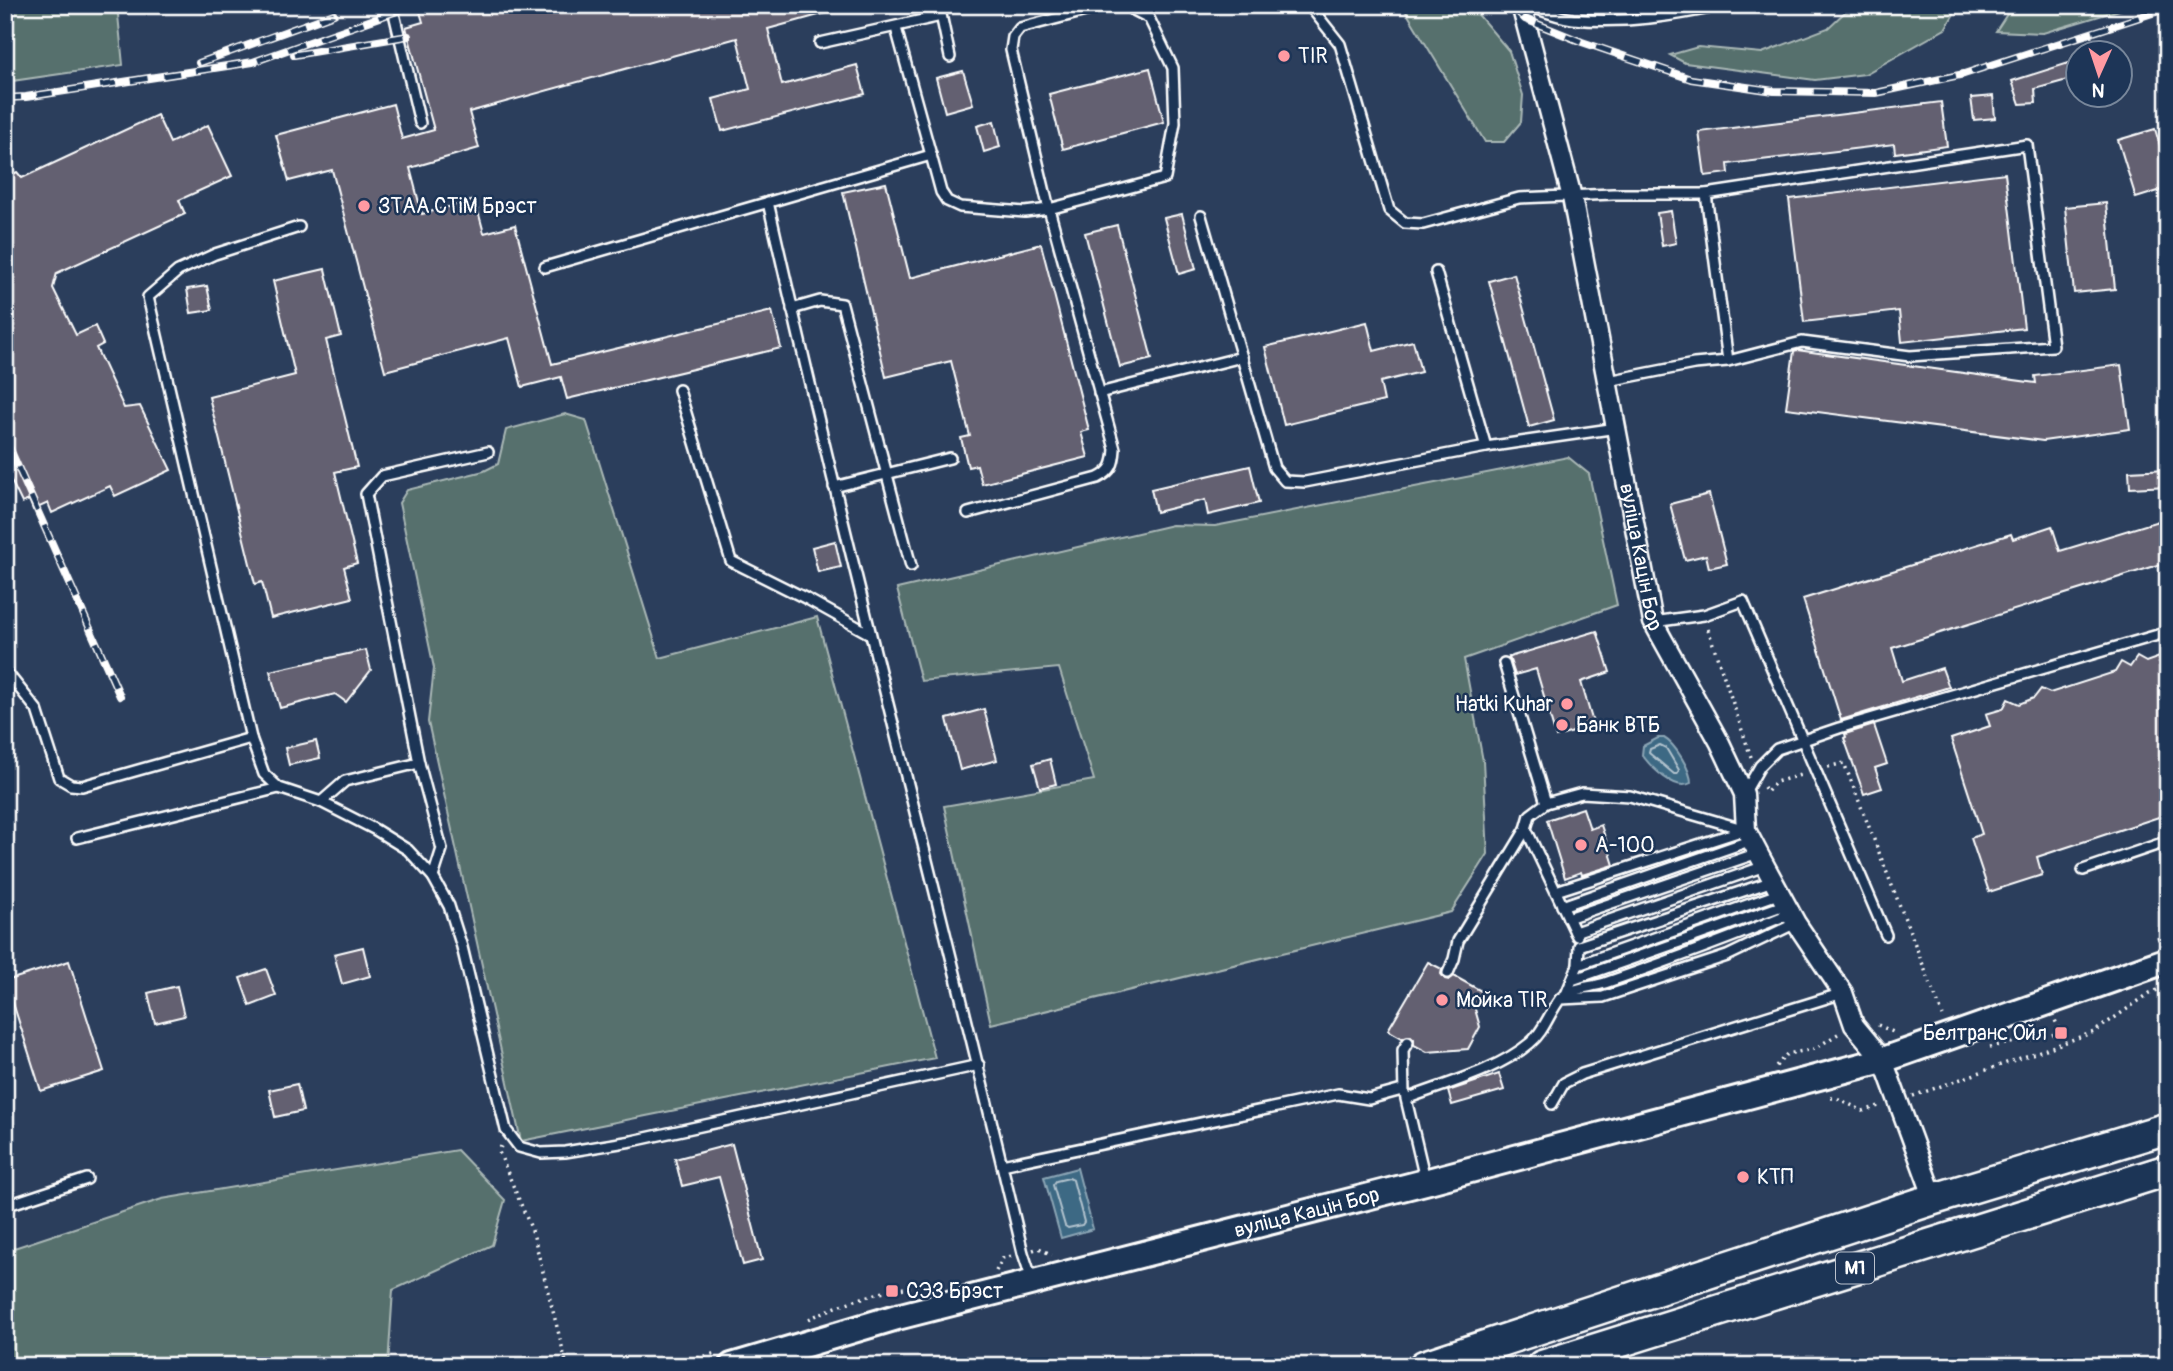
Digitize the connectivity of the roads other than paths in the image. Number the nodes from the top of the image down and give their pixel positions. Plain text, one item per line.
1 (392, 5) edge
2 (939, 5) edge
3 (1109, 5) edge
4 (1124, 5) edge
5 (1309, 5) edge
6 (1523, 5) edge
7 (1725, 5) edge
8 (942, 16) junction
9 (896, 28) junction
10 (820, 43) dead end
11 (950, 57) dead end
12 (420, 123) dead end
13 (932, 155) junction
14 (1706, 194) junction
15 (1572, 198) junction
16 (768, 202) junction
17 (1049, 209) junction
18 (1201, 216) dead end
19 (299, 226) dead end
20 (545, 267) dead end
21 (1436, 272) dead end
22 (792, 309) junction
23 (1242, 357) junction
24 (1728, 361) junction
25 (1608, 381) junction
26 (679, 390) dead end
27 (1099, 393) junction
28 (1618, 428) junction
29 (1486, 447) junction
30 (488, 452) dead end
31 (950, 458) dead end
32 (886, 475) junction
33 (834, 487) junction
34 (968, 513) dead end
35 (911, 566) dead end
36 (1653, 622) junction
37 (2168, 632) edge
38 (870, 634) junction
39 (1504, 663) dead end
40 (5, 670) edge
41 (251, 738) junction
42 (1801, 740) junction
43 (419, 764) junction
44 (279, 788) junction
45 (1744, 794) junction
46 (321, 802) junction
47 (1546, 803) junction
48 (1526, 829) junction
49 (77, 838) dead end
50 (2168, 841) edge
51 (2083, 870) dead end
52 (433, 877) junction
53 (1772, 878) junction
54 (1556, 891) junction
55 (1562, 906) junction
56 (1568, 918) junction
57 (1575, 932) junction
58 (1886, 935) dead end
59 (1579, 946) junction
60 (2168, 960) edge
61 (1578, 965) junction
62 (1448, 973) dead end
63 (1572, 980) junction
64 (1843, 993) junction
65 (1564, 995) junction
66 (1408, 1042) dead end
67 (1883, 1060) junction
68 (979, 1066) junction
69 (1404, 1094) junction
70 (1552, 1104) dead end
71 (2168, 1128) edge
72 (1002, 1165) junction
73 (2168, 1170) edge
74 (87, 1179) dead end
75 (1425, 1182) junction
76 (1934, 1199) junction
77 (5, 1206) edge
78 (1032, 1282) junction
79 (732, 1366) edge
80 (1424, 1366) edge
81 (1542, 1366) edge

1 - 12 lane
2 - 8 lane
3 - 17 lane
4 - 17 lane
5 - 15 lane
6 - 7 lane
6 - 15 street, вуліца Кацін Бор
8 - 9 lane
8 - 11 lane
9 - 10 lane
9 - 13 lane
13 - 16 lane
13 - 17 lane
14 - 15 lane
14 - 24 lane
14 - 24 lane
15 - 25 street, вуліца Кацін Бор
16 - 20 lane
16 - 22 lane
17 - 27 lane
18 - 23 lane
19 - 41 lane
21 - 29 lane
22 - 32 lane
22 - 33 lane
23 - 27 lane
23 - 29 lane
24 - 25 lane
25 - 28 street, вуліца Кацін Бор
26 - 38 lane
27 - 34 lane
28 - 29 lane
28 - 36 street, вуліца Кацін Бор
30 - 43 lane
31 - 32 lane
32 - 33 lane
32 - 35 lane
33 - 38 lane
36 - 42 lane
36 - 45 street, вуліца Кацін Бор
37 - 42 lane
38 - 68 lane
39 - 47 lane
40 - 41 lane
41 - 44 lane
42 - 45 lane
42 - 58 lane
43 - 46 lane
43 - 52 lane
44 - 46 lane
44 - 49 lane
45 - 53 street, вуліца Кацін Бор
46 - 52 lane
47 - 48 lane
47 - 53 lane
48 - 54 lane
48 - 62 lane
50 - 51 lane
52 - 68 lane
53 - 54 lane
53 - 55 lane
53 - 56 lane
53 - 57 lane
53 - 59 lane
53 - 61 lane
53 - 63 lane
53 - 64 street
53 - 65 lane
53 - 65 lane
54 - 55 lane
55 - 56 lane
56 - 57 lane
57 - 59 lane
59 - 61 lane
60 - 67 main road, вуліца Кацін Бор
61 - 63 lane
63 - 65 lane
64 - 67 street
64 - 70 lane
65 - 69 lane
66 - 69 lane
67 - 75 main road, вуліца Кацін Бор
67 - 76 street
68 - 72 lane
69 - 72 lane
69 - 75 lane
71 - 76 highway, М1
72 - 78 lane
73 - 81 highway, М1
74 - 77 lane
75 - 78 main road, вуліца Кацін Бор
76 - 80 highway, М1
78 - 79 main road, вуліца Кацін Бор

